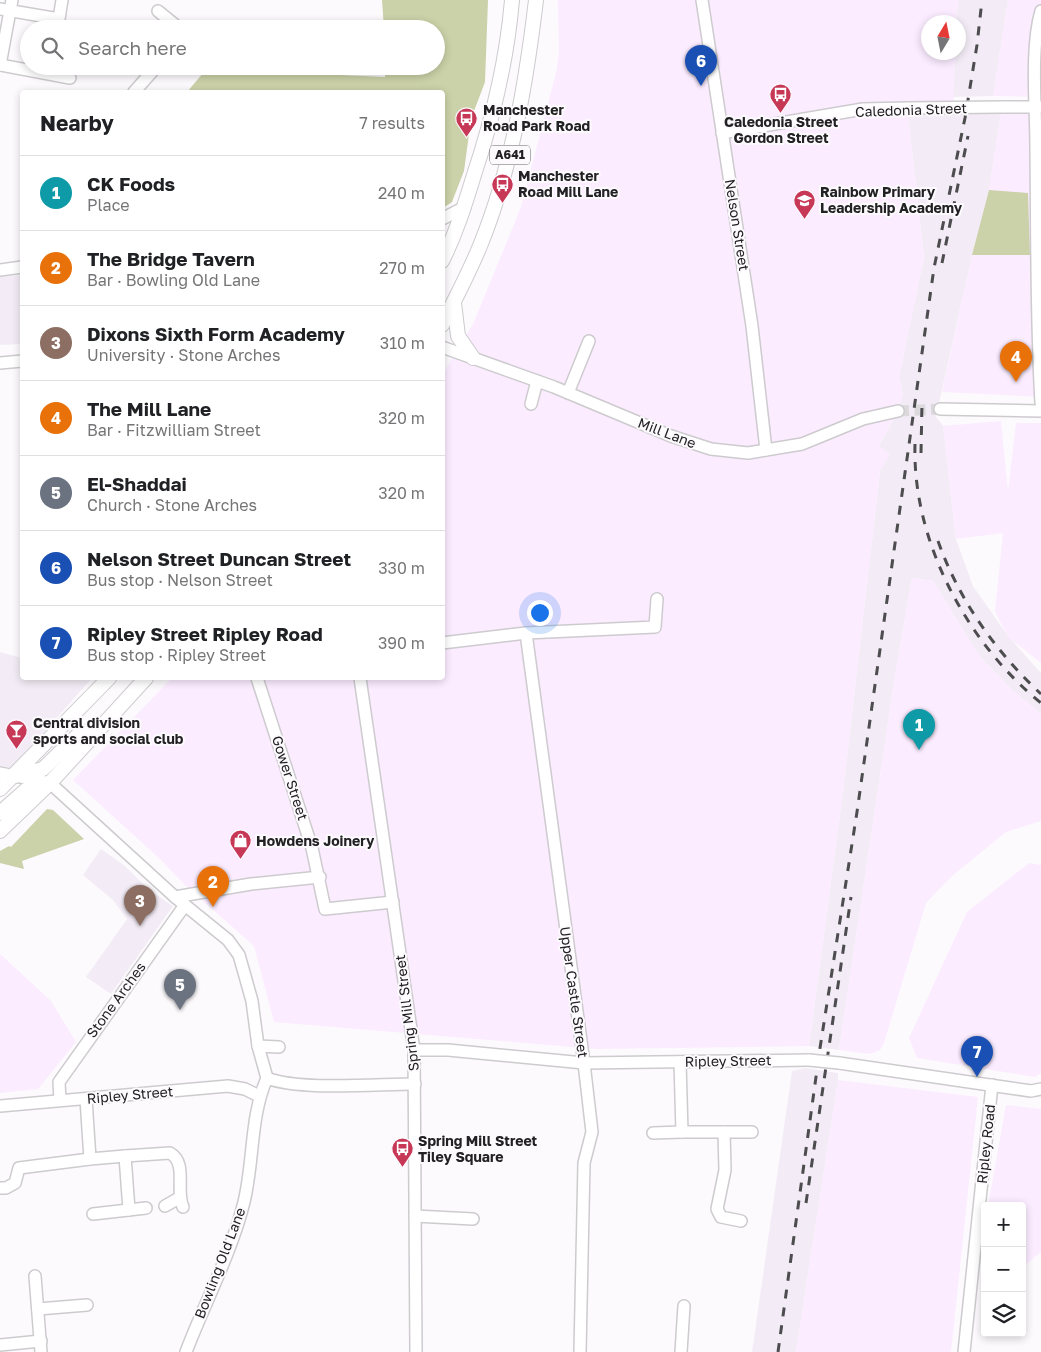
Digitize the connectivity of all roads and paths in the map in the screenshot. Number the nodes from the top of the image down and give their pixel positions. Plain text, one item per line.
1 (62, 0) edge
2 (512, 0) edge
3 (536, 0) edge
4 (702, 0) edge
5 (8, 7) edge
6 (158, 11) dead end
7 (1041, 11) edge
8 (169, 20) edge
9 (1039, 27) edge
10 (0, 65) edge
11 (20, 69) edge
12 (54, 75) edge
13 (149, 75) edge
14 (70, 78) dead end
15 (136, 90) edge
16 (1038, 107) edge
17 (722, 133) junction
18 (465, 207) junction
19 (445, 217) edge
20 (445, 254) edge
21 (20, 267) edge
22 (0, 270) edge
23 (454, 302) junction
24 (445, 319) edge
25 (589, 341) dead end
26 (445, 347) edge
27 (1039, 353) edge
28 (473, 358) junction
29 (20, 361) edge
30 (0, 363) edge
31 (537, 381) junction
32 (568, 393) junction
33 (1041, 403) edge
34 (531, 404) dead end
35 (940, 409) tunnel mouth
36 (898, 411) tunnel mouth
37 (1041, 411) edge
38 (766, 450) junction
39 (657, 598) dead end
40 (526, 633) junction
41 (445, 643) edge
42 (107, 680) edge
43 (144, 680) edge
44 (258, 680) edge
45 (360, 680) edge
46 (100, 727) junction
47 (0, 773) edge
48 (15, 776) junction
49 (50, 783) junction
50 (0, 789) edge
51 (0, 813) edge
52 (0, 831) edge
53 (320, 878) junction
54 (175, 897) junction
55 (392, 902) junction
56 (185, 905) junction
57 (258, 1046) junction
58 (279, 1047) dead end
59 (414, 1050) junction
60 (680, 1062) junction
61 (584, 1063) junction
62 (267, 1078) junction
63 (415, 1084) junction
64 (992, 1084) junction
65 (1041, 1089) edge
66 (259, 1096) junction
67 (86, 1099) junction
68 (60, 1100) junction
69 (0, 1106) edge
70 (682, 1132) junction
71 (724, 1132) junction
72 (752, 1132) dead end
73 (653, 1133) dead end
74 (125, 1156) junction
75 (90, 1159) junction
76 (0, 1188) edge
77 (165, 1206) dead end
78 (146, 1208) dead end
79 (129, 1210) junction
80 (94, 1214) dead end
81 (414, 1216) junction
82 (473, 1218) dead end
83 (741, 1221) dead end
84 (35, 1276) dead end
85 (87, 1305) dead end
86 (684, 1306) dead end
87 (38, 1309) junction
88 (0, 1346) edge
89 (41, 1346) edge
90 (186, 1352) edge
91 (416, 1352) edge
92 (580, 1352) edge
93 (681, 1352) edge
94 (964, 1352) edge

1 - 5 street
2 - 18 main road, A641
3 - 23 main road, A641
4 - 17 street, Nelson Street
5 - 10 street
6 - 8 street
7 - 9 street
9 - 16 street
10 - 11 street
12 - 14 street
13 - 15 street
16 - 17 street, Caledonia Street, bridge
16 - 27 street
17 - 38 street, Nelson Street
18 - 19 street
18 - 20 main road, A641
21 - 22 street
23 - 24 main road, A641
23 - 28 main road
25 - 32 street
26 - 28 street, Mill Lane
27 - 33 street
28 - 31 street, Mill Lane
29 - 30 street
31 - 32 street, Mill Lane
31 - 34 street
32 - 38 street, Mill Lane
35 - 37 street
36 - 38 street, Mill Lane
39 - 40 street
40 - 41 street
40 - 61 street, Upper Castle Street
42 - 48 main road
43 - 46 main road
44 - 53 street, Gower Street
45 - 55 street, Spring Mill Street
46 - 48 main road
46 - 49 main road
47 - 48 street
48 - 49 street
48 - 50 main road
49 - 51 main road
49 - 52 main road
49 - 54 street
53 - 54 street
53 - 55 street, Gower Street
54 - 56 street
55 - 59 street, Spring Mill Street
56 - 57 street
56 - 68 street, Stone Arches
57 - 58 street
57 - 62 street
59 - 61 street, Ripley Street
59 - 63 street, Spring Mill Street
60 - 61 street, Ripley Street
60 - 64 street, Ripley Street, bridge
60 - 70 street
61 - 92 street, Upper Castle Street
62 - 63 street
62 - 66 street, Bowling Old Lane
63 - 81 street, Spring Mill Street
64 - 65 street, Ripley Street
64 - 94 street, Ripley Road
66 - 67 street, Ripley Street
66 - 90 street, Bowling Old Lane
67 - 68 street, Ripley Street
67 - 75 street
68 - 69 street, Ripley Street
70 - 71 street
70 - 73 street
71 - 72 street
71 - 83 street
74 - 75 street
74 - 77 street
74 - 79 street
75 - 76 street
78 - 79 street
79 - 80 street
81 - 82 street
81 - 91 street, Spring Mill Street
84 - 87 street
85 - 87 street
86 - 93 street
87 - 89 street
88 - 89 street

